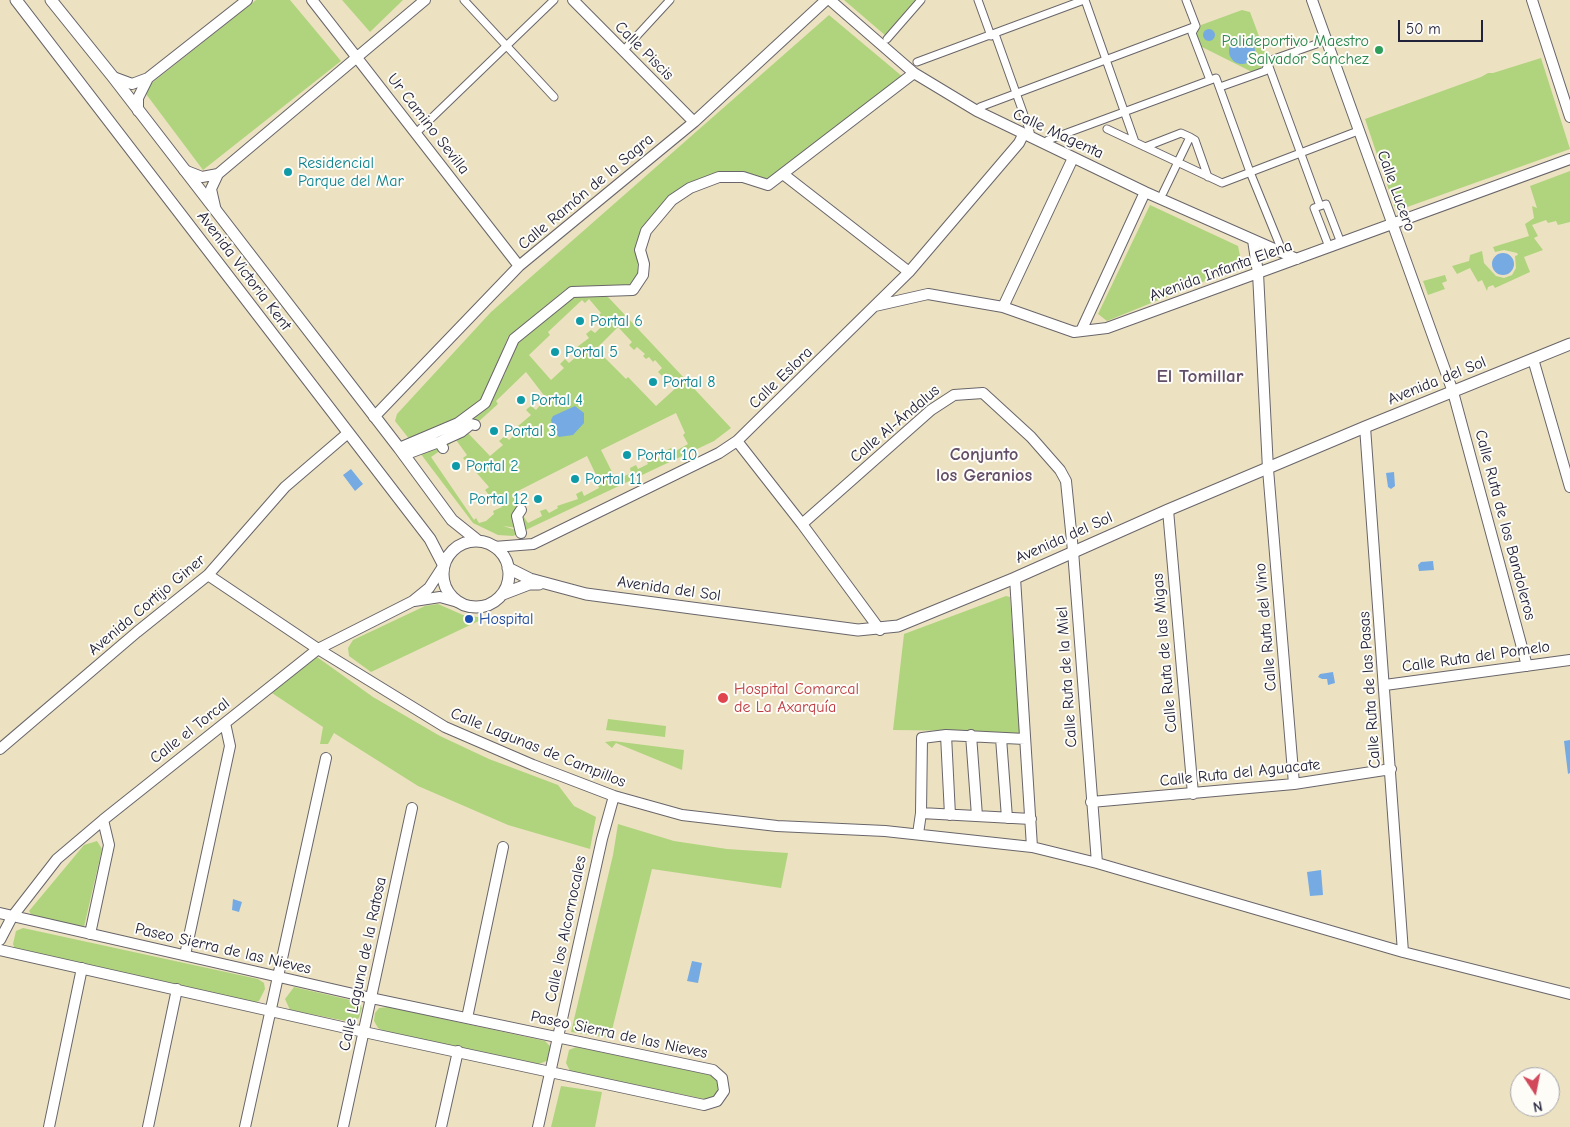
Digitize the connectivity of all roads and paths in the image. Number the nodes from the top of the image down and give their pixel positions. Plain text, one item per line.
1 (16, 0) edge
2 (51, 0) edge
3 (247, 0) edge
4 (312, 0) edge
5 (425, 0) edge
6 (464, 0) edge
7 (554, 0) edge
8 (573, 0) edge
9 (670, 0) edge
10 (828, 0) edge
11 (921, 0) edge
12 (978, 0) edge
13 (1084, 0) edge
14 (1186, 0) edge
15 (1312, 0) edge
16 (1532, 0) edge
17 (1196, 26) junction
18 (993, 35) junction
19 (886, 39) dead end
20 (1325, 41) junction
21 (507, 46) junction
22 (623, 52) junction
23 (358, 58) junction
24 (1106, 60) junction
25 (917, 62) dead end
26 (1268, 64) junction
27 (914, 73) junction
28 (114, 77) junction
29 (148, 78) junction
30 (1213, 79) junction
31 (1220, 87) junction
32 (1016, 94) junction
33 (554, 97) dead end
34 (980, 107) dead end
35 (138, 111) junction
36 (1124, 112) junction
37 (1570, 118) edge
38 (694, 122) junction
39 (1108, 129) dead end
40 (1358, 131) junction
41 (416, 133) junction
42 (1026, 134) junction
43 (1190, 137) junction
44 (1048, 140) dead end
45 (1135, 142) junction
46 (1146, 147) junction
47 (1300, 154) junction
48 (1074, 158) junction
49 (1570, 159) edge
50 (1178, 162) junction
51 (184, 170) junction
52 (1250, 172) junction
53 (218, 174) junction
54 (783, 174) junction
55 (1208, 177) junction
56 (1144, 192) junction
57 (1163, 193) dead end
58 (1320, 206) junction
59 (216, 212) junction
60 (1392, 224) junction
61 (1253, 240) junction
62 (1341, 243) junction
63 (1329, 247) junction
64 (1283, 253) junction
65 (1297, 259) junction
66 (519, 266) junction
67 (909, 272) junction
68 (1258, 273) junction
69 (875, 306) junction
70 (1003, 307) junction
71 (1081, 331) junction
72 (1570, 344) edge
73 (1533, 359) junction
74 (1453, 392) junction
75 (374, 418) junction
76 (475, 425) dead end
77 (1365, 427) junction
78 (348, 433) junction
79 (737, 441) junction
80 (401, 452) junction
81 (1268, 468) junction
82 (1570, 487) edge
83 (521, 510) dead end
84 (1168, 510) junction
85 (802, 524) junction
86 (521, 533) dead end
87 (477, 540) junction
88 (494, 547) junction
89 (1073, 551) junction
90 (443, 566) junction
91 (508, 568) junction
92 (208, 575) junction
93 (1015, 578) junction
94 (548, 583) junction
95 (503, 594) junction
96 (413, 601) junction
97 (458, 602) junction
98 (880, 630) junction
99 (318, 649) junction
100 (1570, 660) edge
101 (1528, 666) junction
102 (1385, 684) junction
103 (224, 723) junction
104 (946, 735) junction
105 (971, 736) junction
106 (1001, 738) junction
107 (1025, 739) junction
108 (0, 749) edge
109 (326, 758) dead end
110 (1391, 769) junction
111 (1294, 784) junction
112 (1193, 794) junction
113 (614, 796) junction
114 (1091, 802) junction
115 (412, 808) dead end
116 (922, 813) junction
117 (950, 815) junction
118 (977, 816) junction
119 (1006, 818) junction
120 (1031, 819) junction
121 (102, 820) junction
122 (918, 834) junction
123 (503, 847) dead end
124 (1032, 847) junction
125 (1097, 863) junction
126 (0, 913) edge
127 (12, 917) junction
128 (90, 934) junction
129 (0, 940) edge
130 (0, 950) edge
131 (1403, 952) junction
132 (185, 955) junction
133 (82, 968) junction
134 (278, 976) junction
135 (177, 990) junction
136 (1570, 994) edge
137 (371, 998) junction
138 (270, 1010) junction
139 (467, 1018) junction
140 (364, 1032) junction
141 (558, 1038) junction
142 (458, 1051) junction
143 (550, 1071) junction
144 (49, 1127) edge
145 (148, 1127) edge
146 (245, 1127) edge
147 (343, 1127) edge
148 (441, 1127) edge
149 (538, 1127) edge

1 - 78 street, Avenida Victoria Kent
2 - 28 street, Avenida Victoria Kent
3 - 29 street
4 - 23 street, Ur Camino Sevilla
5 - 23 street
6 - 21 street
7 - 21 street
8 - 22 street, Calle Piscis
9 - 22 street
10 - 27 street, Calle Magenta
10 - 38 street, Calle Ramón de la Sagra
11 - 19 street
12 - 18 street
13 - 18 street
13 - 24 street
14 - 17 street
15 - 20 street, Calle Lucero
16 - 37 street
17 - 24 street
17 - 30 street
18 - 25 street
18 - 32 street
20 - 26 street
20 - 40 street, Calle Lucero
21 - 33 street
21 - 41 street
22 - 38 street, Calle Piscis
23 - 41 street, Ur Camino Sevilla
23 - 53 street
24 - 32 street
24 - 36 street
26 - 31 street
26 - 47 street
27 - 42 street, Calle Magenta
27 - 54 street
28 - 29 street
28 - 35 street, Avenida Victoria Kent
29 - 35 street
30 - 31 street
30 - 36 street
31 - 52 street
32 - 34 street
32 - 42 street
35 - 51 street, Avenida Victoria Kent
36 - 44 street
36 - 45 street
38 - 66 street, Calle Ramón de la Sagra
39 - 45 street
40 - 47 street
40 - 60 street, Calle Lucero
41 - 66 street, Ur Camino Sevilla
42 - 48 street, Calle Magenta
42 - 67 street, Calle Eslora
43 - 46 street
43 - 50 street
43 - 55 street
45 - 46 street
46 - 50 street
47 - 52 street
47 - 58 street
48 - 56 street, Calle Magenta
48 - 70 street
49 - 60 street, Avenida Infanta Elena
50 - 55 street
50 - 57 street
51 - 53 street
51 - 59 street, Avenida Victoria Kent
52 - 55 street
52 - 64 street
53 - 59 street
54 - 67 street
54 - 80 street
56 - 61 street, Calle Magenta
56 - 71 street
58 - 62 street
58 - 63 street
59 - 75 street, Avenida Victoria Kent
60 - 62 street, Avenida Infanta Elena
60 - 74 street, Calle Lucero
61 - 64 street, Calle Magenta
61 - 68 street, Calle Ruta del Vino
62 - 63 street, Avenida Infanta Elena
63 - 65 street, Avenida Infanta Elena
64 - 65 street, Calle Magenta
65 - 68 street, Avenida Infanta Elena
66 - 75 street, Calle Ramón de la Sagra
67 - 69 street, Calle Eslora
68 - 71 street, Avenida Infanta Elena
68 - 81 street, Calle Ruta del Vino
69 - 70 street, Avenida Infanta Elena
69 - 79 street, Calle Eslora
70 - 71 street, Avenida Infanta Elena
72 - 73 street, Avenida del Sol
73 - 74 street, Avenida del Sol
73 - 82 street
74 - 77 street, Avenida del Sol
74 - 101 street, Calle Ruta de los Bandoleros
75 - 80 street, Avenida Victoria Kent
76 - 80 street
77 - 81 street, Avenida del Sol
77 - 102 street, Calle Ruta de las Pasas
78 - 90 street, Avenida Victoria Kent
78 - 92 street, Avenida Cortijo Giner
79 - 85 street
79 - 88 street, Calle Eslora
80 - 87 street, Avenida Victoria Kent
81 - 84 street, Avenida del Sol
81 - 111 street, Calle Ruta del Vino
83 - 86 street
84 - 89 street, Avenida del Sol
84 - 112 street, Calle Ruta de las Migas
85 - 89 street, Calle Al-Ándalus
85 - 98 street
87 - 88 street
87 - 90 street
88 - 91 street
89 - 93 street, Avenida del Sol
89 - 114 street, Calle Ruta de la Miel
90 - 96 street
90 - 97 street
91 - 94 street, Avenida del Sol
91 - 95 street
92 - 99 street, Calle Lagunas de Campillos
92 - 108 street, Avenida Cortijo Giner
93 - 98 street, Avenida del Sol
93 - 107 street
94 - 95 street, Avenida del Sol
94 - 98 street, Avenida del Sol
95 - 97 street
96 - 97 street
96 - 99 street, Calle el Torcal
99 - 103 street, Calle el Torcal
99 - 113 street, Calle Lagunas de Campillos
100 - 101 street, Calle Ruta del Pomelo
101 - 102 street, Calle Ruta del Pomelo
102 - 110 street, Calle Ruta de las Pasas
103 - 121 street, Calle el Torcal
103 - 132 street
104 - 105 street
104 - 116 street
104 - 117 street
105 - 106 street
105 - 118 street
106 - 107 street
106 - 119 street
107 - 120 street
109 - 134 street
110 - 111 street, Calle Ruta del Aguacate
110 - 131 street, Calle Ruta de las Pasas
111 - 112 street, Calle Ruta del Aguacate
112 - 114 street, Calle Ruta del Aguacate
113 - 122 street, Calle Lagunas de Campillos
113 - 141 street, Calle los Alcornocales
114 - 125 street, Calle Ruta de la Miel
115 - 137 street, Calle Laguna de la Ratosa
116 - 117 street
116 - 122 street
117 - 118 street
118 - 119 street
119 - 120 street
120 - 124 street
121 - 127 street, Calle el Torcal
121 - 128 street
122 - 124 street, Calle Lagunas de Campillos
123 - 139 street
124 - 125 street, Calle Lagunas de Campillos
125 - 131 street, Calle Lagunas de Campillos
126 - 127 street, Paseo Sierra de las Nieves
127 - 128 street, Paseo Sierra de las Nieves
127 - 129 street
128 - 132 street, Paseo Sierra de las Nieves
130 - 133 street, Paseo Sierra de las Nieves
131 - 136 street, Calle Lagunas de Campillos
132 - 134 street, Paseo Sierra de las Nieves
133 - 135 street, Paseo Sierra de las Nieves
133 - 144 street
134 - 137 street, Paseo Sierra de las Nieves
134 - 138 street
135 - 138 street, Paseo Sierra de las Nieves
135 - 145 street
137 - 139 street, Paseo Sierra de las Nieves
137 - 140 street, Calle Laguna de la Ratosa
138 - 140 street, Paseo Sierra de las Nieves
138 - 146 street
139 - 141 street, Paseo Sierra de las Nieves
140 - 142 street, Paseo Sierra de las Nieves
140 - 147 street, Calle Laguna de la Ratosa
141 - 143 street, Calle los Alcornocales
141 - 143 street, Paseo Sierra de las Nieves
142 - 143 street, Paseo Sierra de las Nieves
142 - 148 street
143 - 149 street, Calle los Alcornocales

